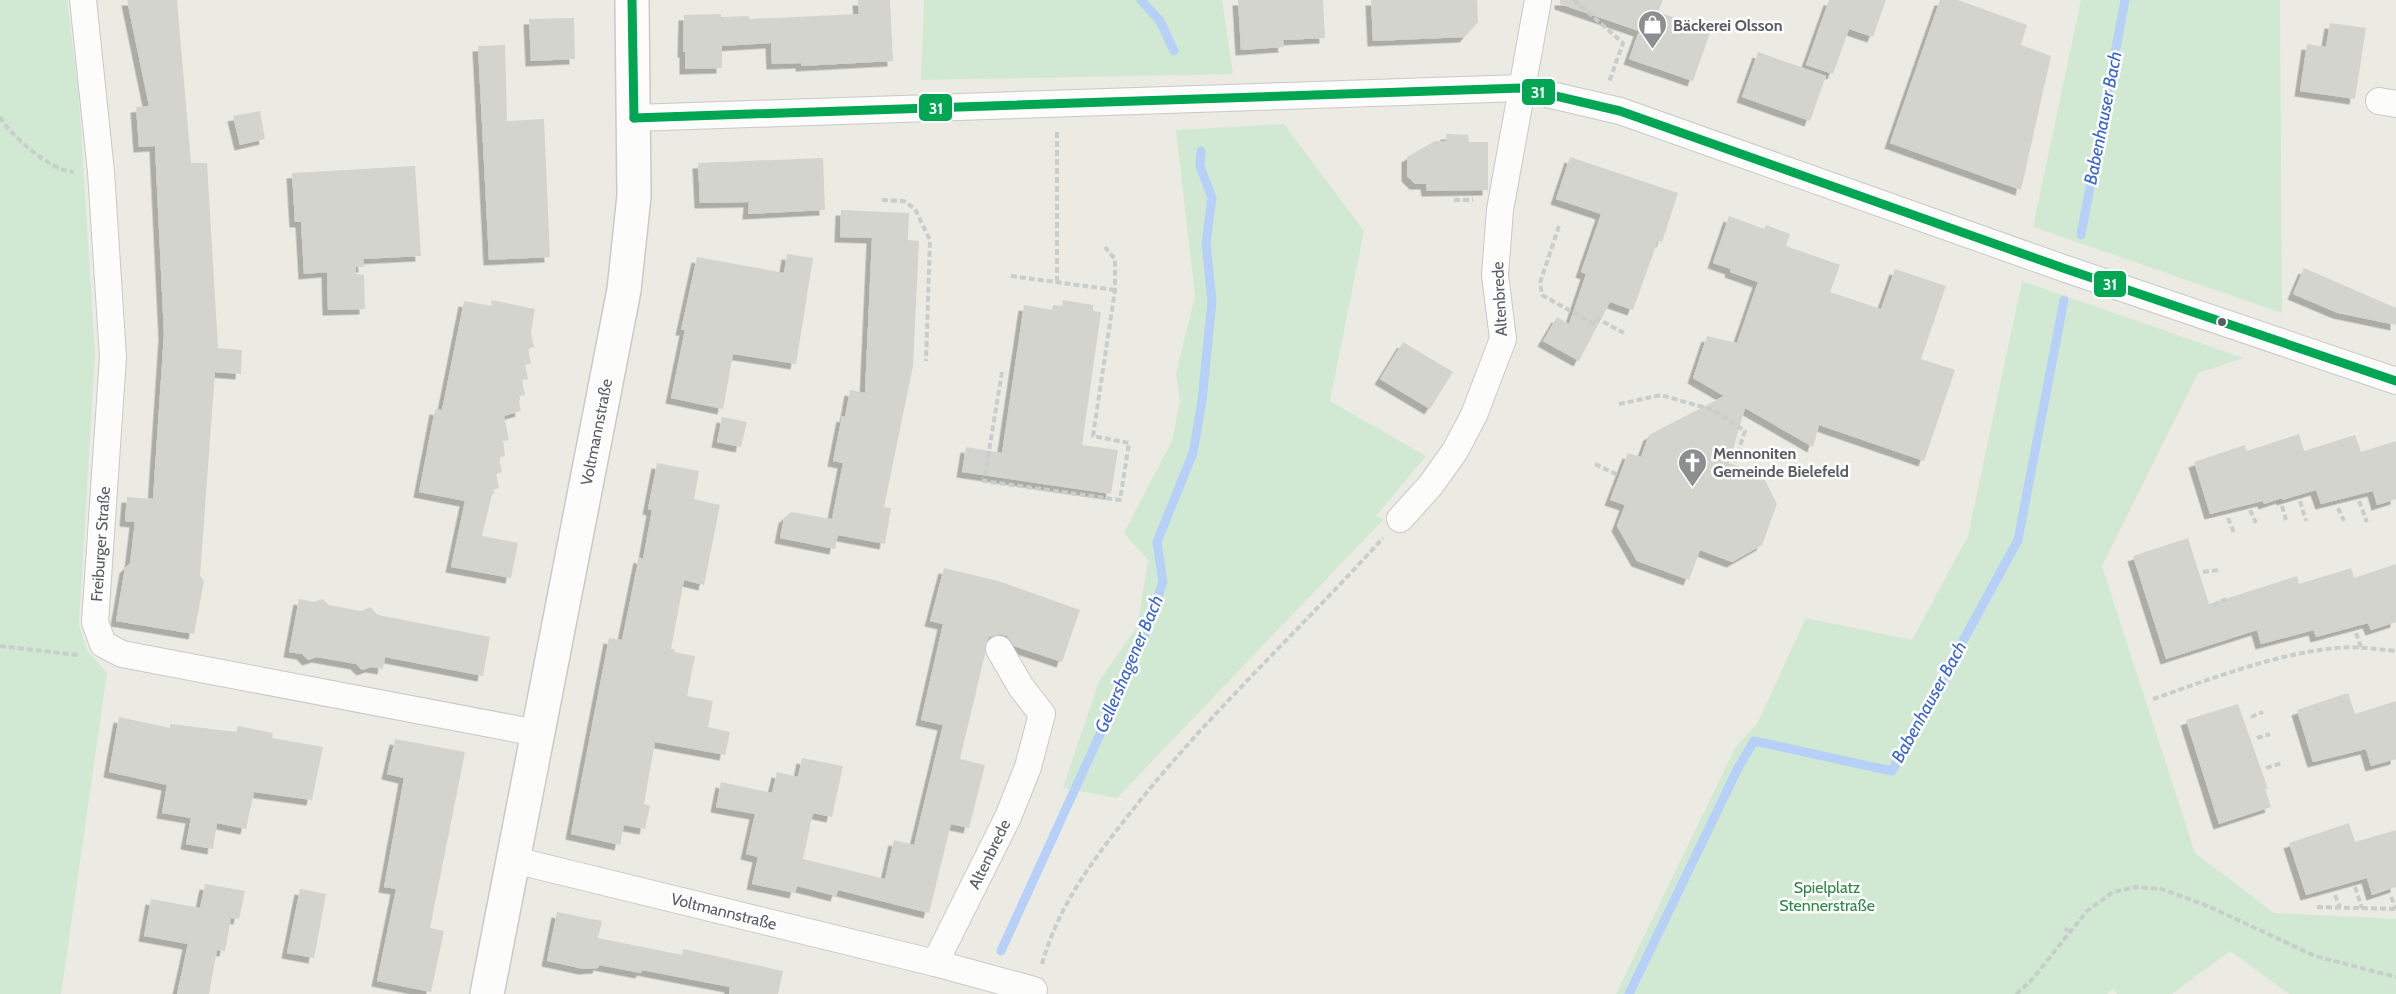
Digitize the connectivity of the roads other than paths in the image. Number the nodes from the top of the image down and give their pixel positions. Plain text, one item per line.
1 (83, 0) edge
2 (632, 0) edge
3 (1538, 0) edge
4 (1521, 88) junction
5 (634, 118) junction
6 (2396, 381) edge
7 (1400, 519) road end
8 (999, 649) dead end
9 (537, 733) junction
10 (513, 860) junction
11 (935, 963) junction
12 (1034, 992) edge
13 (487, 994) edge

1 - 9 street, Freiburger Straße
2 - 5 street, Voltmannstraße
3 - 4 street, Altenbrede
4 - 5 street
4 - 6 street
4 - 7 street, Altenbrede
5 - 9 street, Voltmannstraße
8 - 11 street, Altenbrede
9 - 10 street, Voltmannstraße
10 - 11 street, Voltmannstraße
10 - 13 street, Voltmannstraße
11 - 12 street

